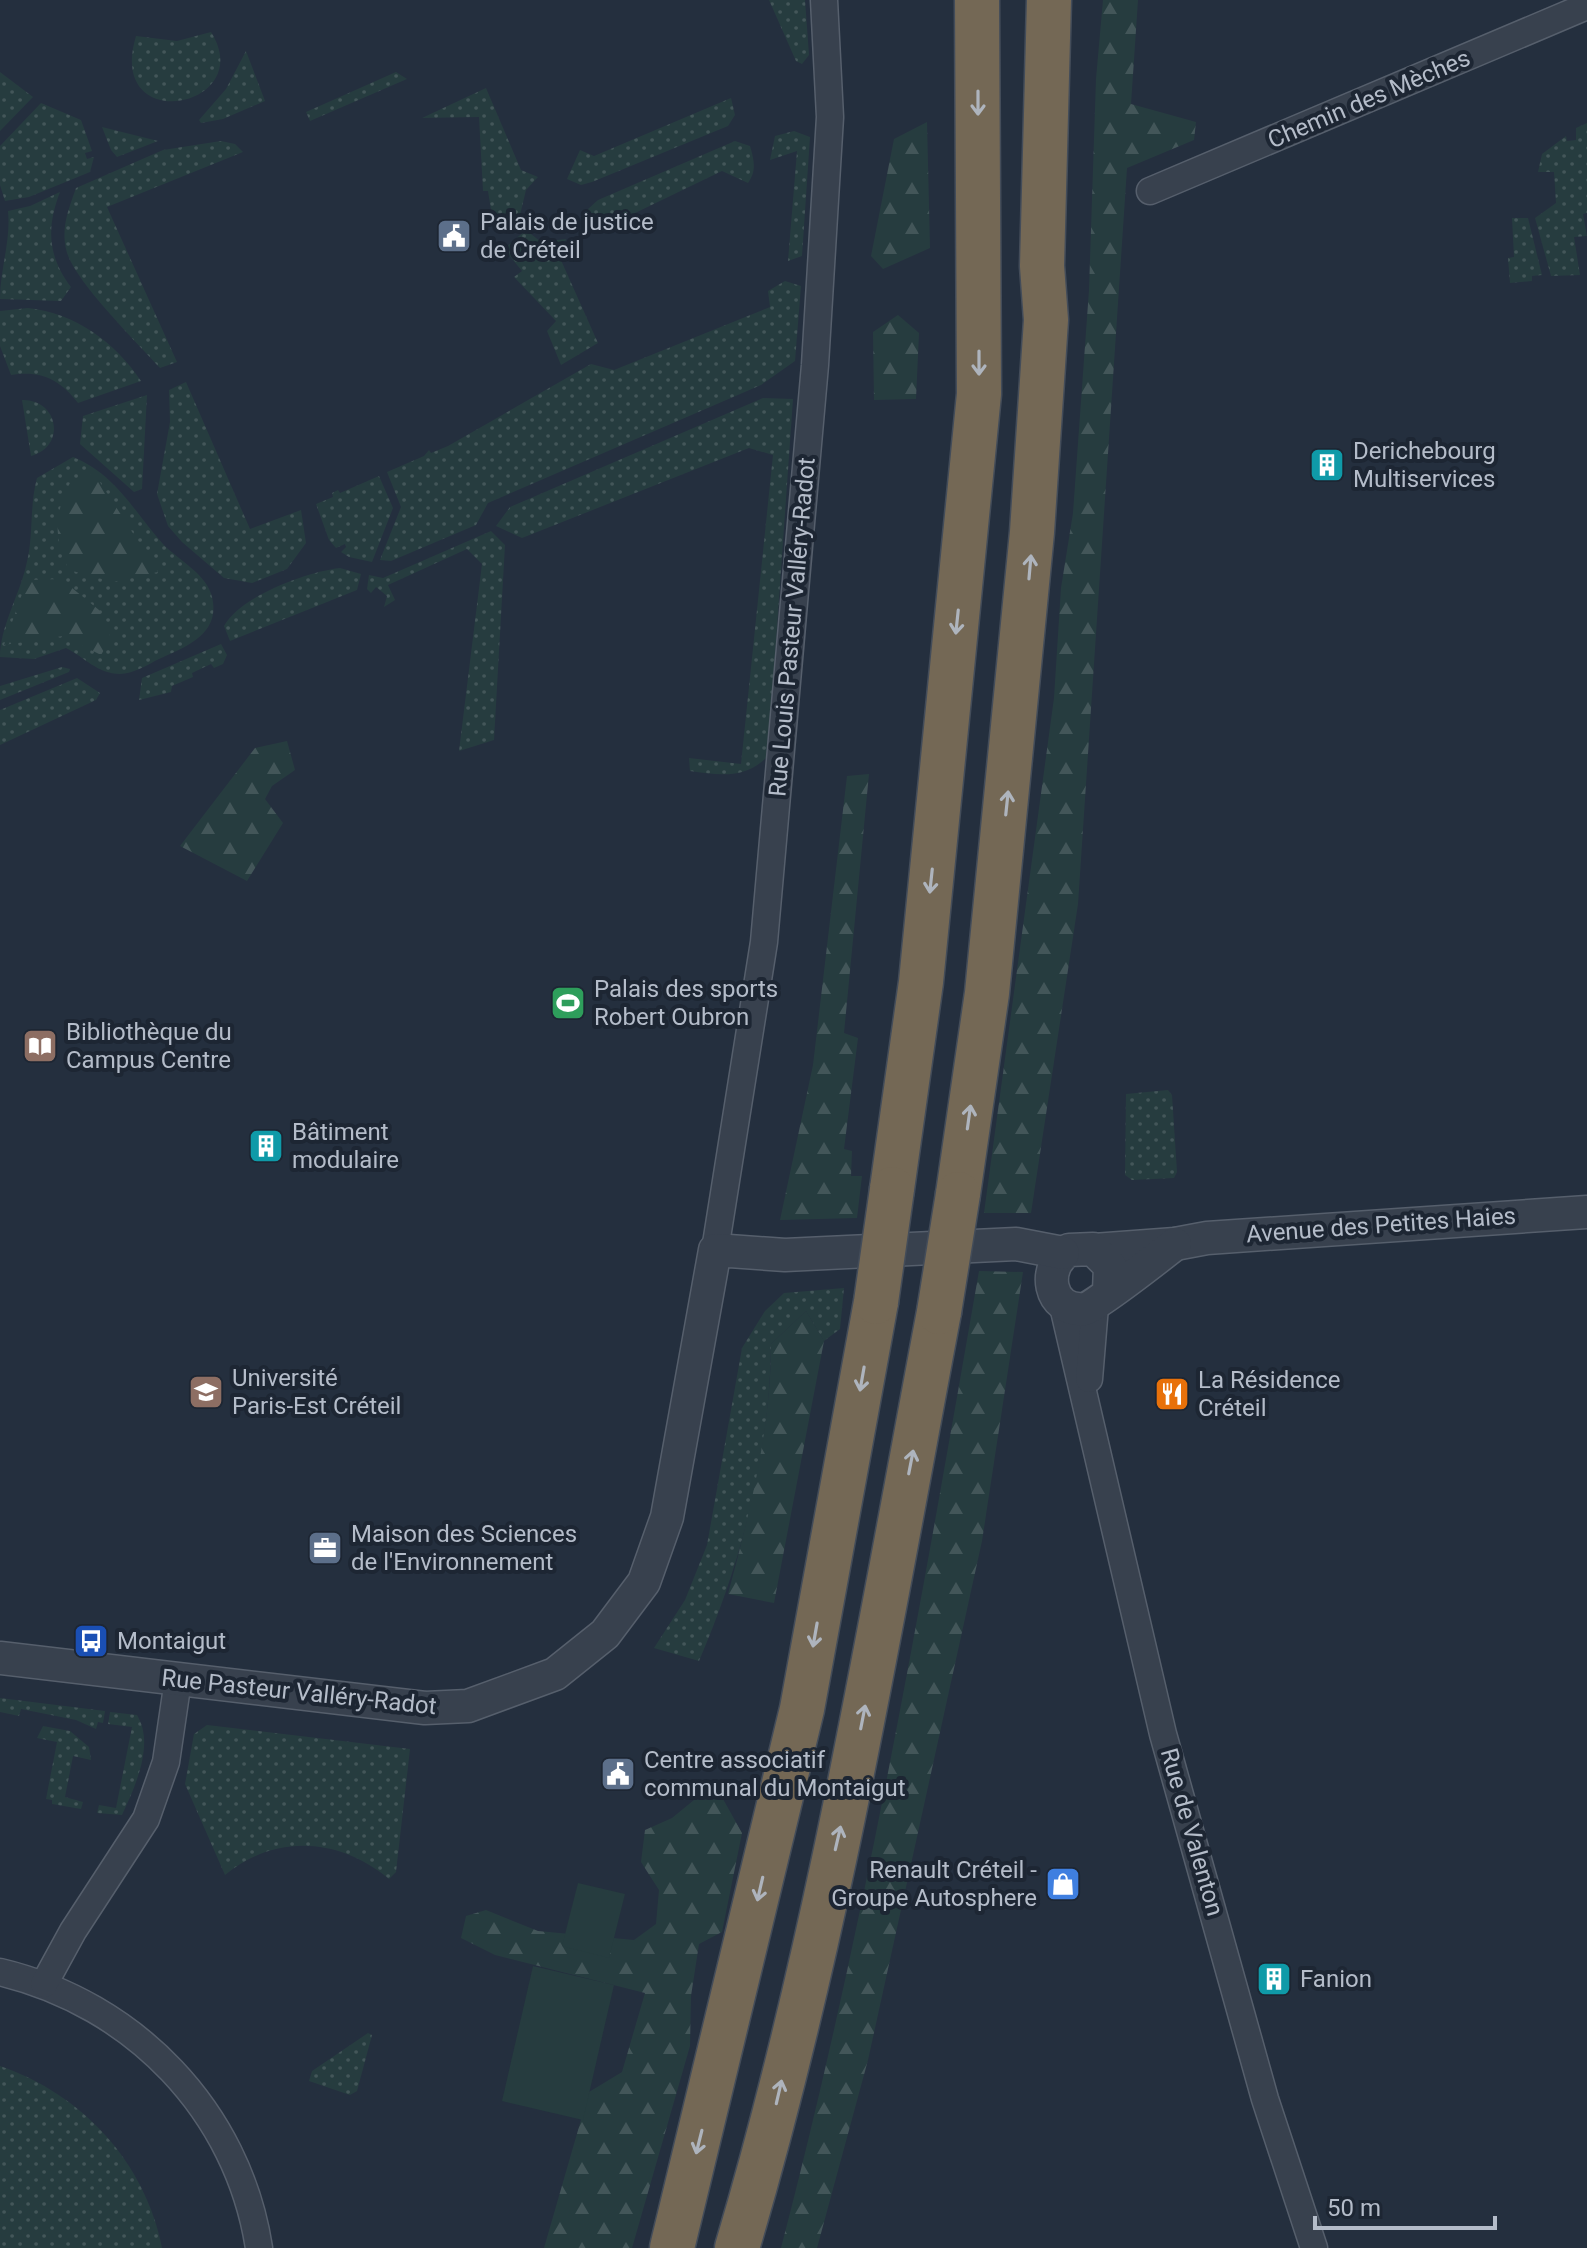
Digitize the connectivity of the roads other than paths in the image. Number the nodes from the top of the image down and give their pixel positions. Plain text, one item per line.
1 (824, 0) edge
2 (977, 0) edge
3 (1049, 0) edge
4 (1076, 0) edge
5 (1587, 6) edge
6 (1150, 191) dead end
7 (1046, 320) junction
8 (1587, 1212) edge
9 (1175, 1244) junction
10 (993, 1246) junction
11 (715, 1250) junction
12 (1079, 1251) junction
13 (1056, 1293) junction
14 (1102, 1298) junction
15 (1085, 1404) junction
16 (0, 1658) edge
17 (178, 1680) junction
18 (0, 1972) edge
19 (44, 1984) junction
20 (259, 2248) edge
21 (672, 2248) edge
22 (737, 2248) edge
23 (1314, 2248) edge

1 - 11 street, Rue Louis Pasteur Valléry-Radot
2 -> 21 highway, bridge
3 - 7 highway
4 - 7 highway
5 - 6 street, Chemin des Mèches
22 -> 7 highway, bridge
8 - 9 street, Avenue des Petites Haies
9 - 12 street, Avenue des Petites Haies
9 - 14 street, Avenue des Petites Haies
10 - 11 street, Avenue des Petites Haies
10 - 12 street, Avenue des Petites Haies
10 - 13 street, Avenue des Petites Haies
11 - 17 street, Rue Pasteur Valléry-Radot
12 - 13 street
12 - 14 street
13 - 14 street
13 - 15 street, Rue de Valenton
14 - 15 street, Rue de Valenton
15 - 23 street, Rue de Valenton
16 - 17 street, Rue Pasteur Valléry-Radot
17 - 19 street
18 - 19 street
19 - 20 street

